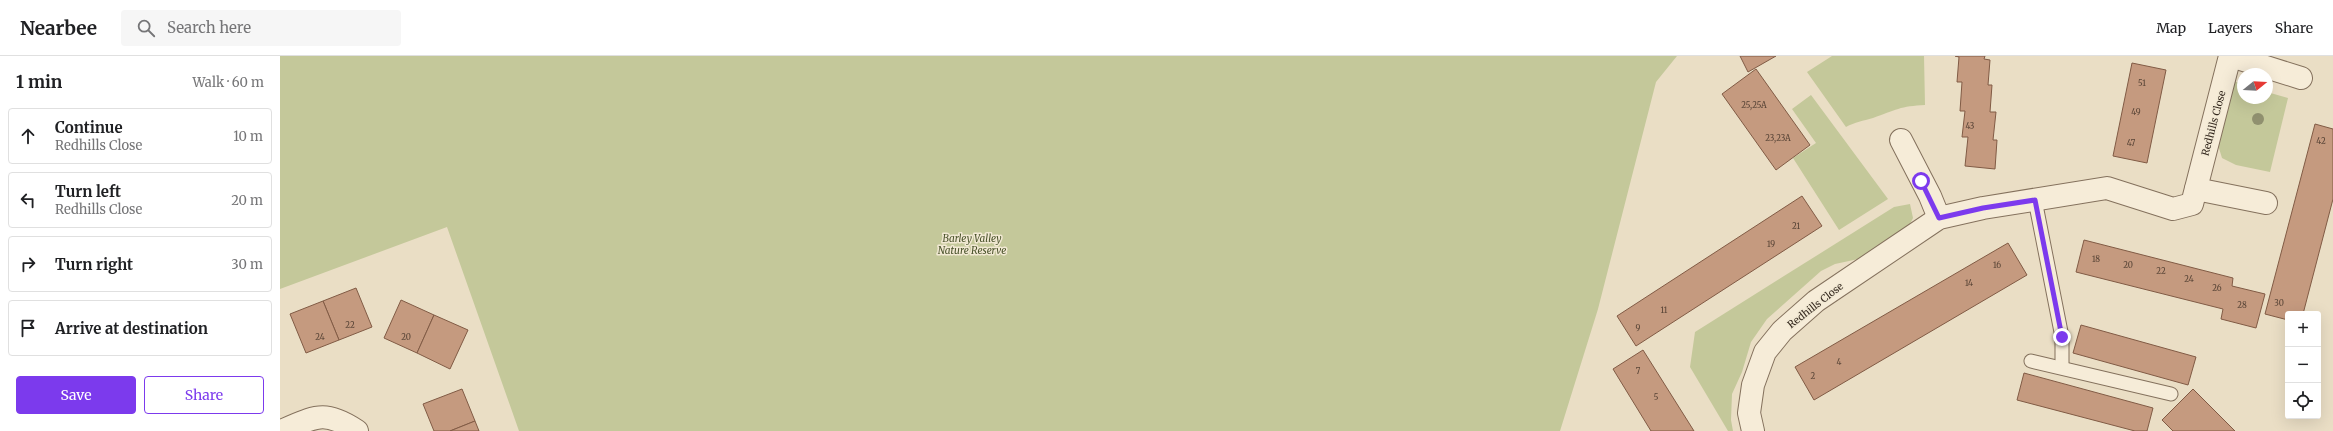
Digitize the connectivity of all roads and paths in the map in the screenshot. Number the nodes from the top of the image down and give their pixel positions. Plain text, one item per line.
1 (2231, 56) edge
2 (2301, 78) dead end
3 (1901, 140) dead end
4 (2196, 189) junction
5 (2035, 200) junction
6 (2266, 203) dead end
7 (1939, 218) junction
8 (2031, 361) dead end
9 (2062, 367) junction
10 (2171, 394) dead end
11 (281, 431) edge
12 (357, 431) edge
13 (1752, 431) edge

1 - 2 street, Redhills Close
1 - 4 street, Redhills Close
3 - 7 street
4 - 5 street, Redhills Close
4 - 6 street
5 - 7 street, Redhills Close
5 - 9 lane
7 - 13 street, Redhills Close
8 - 9 lane
9 - 10 lane
11 - 12 street

